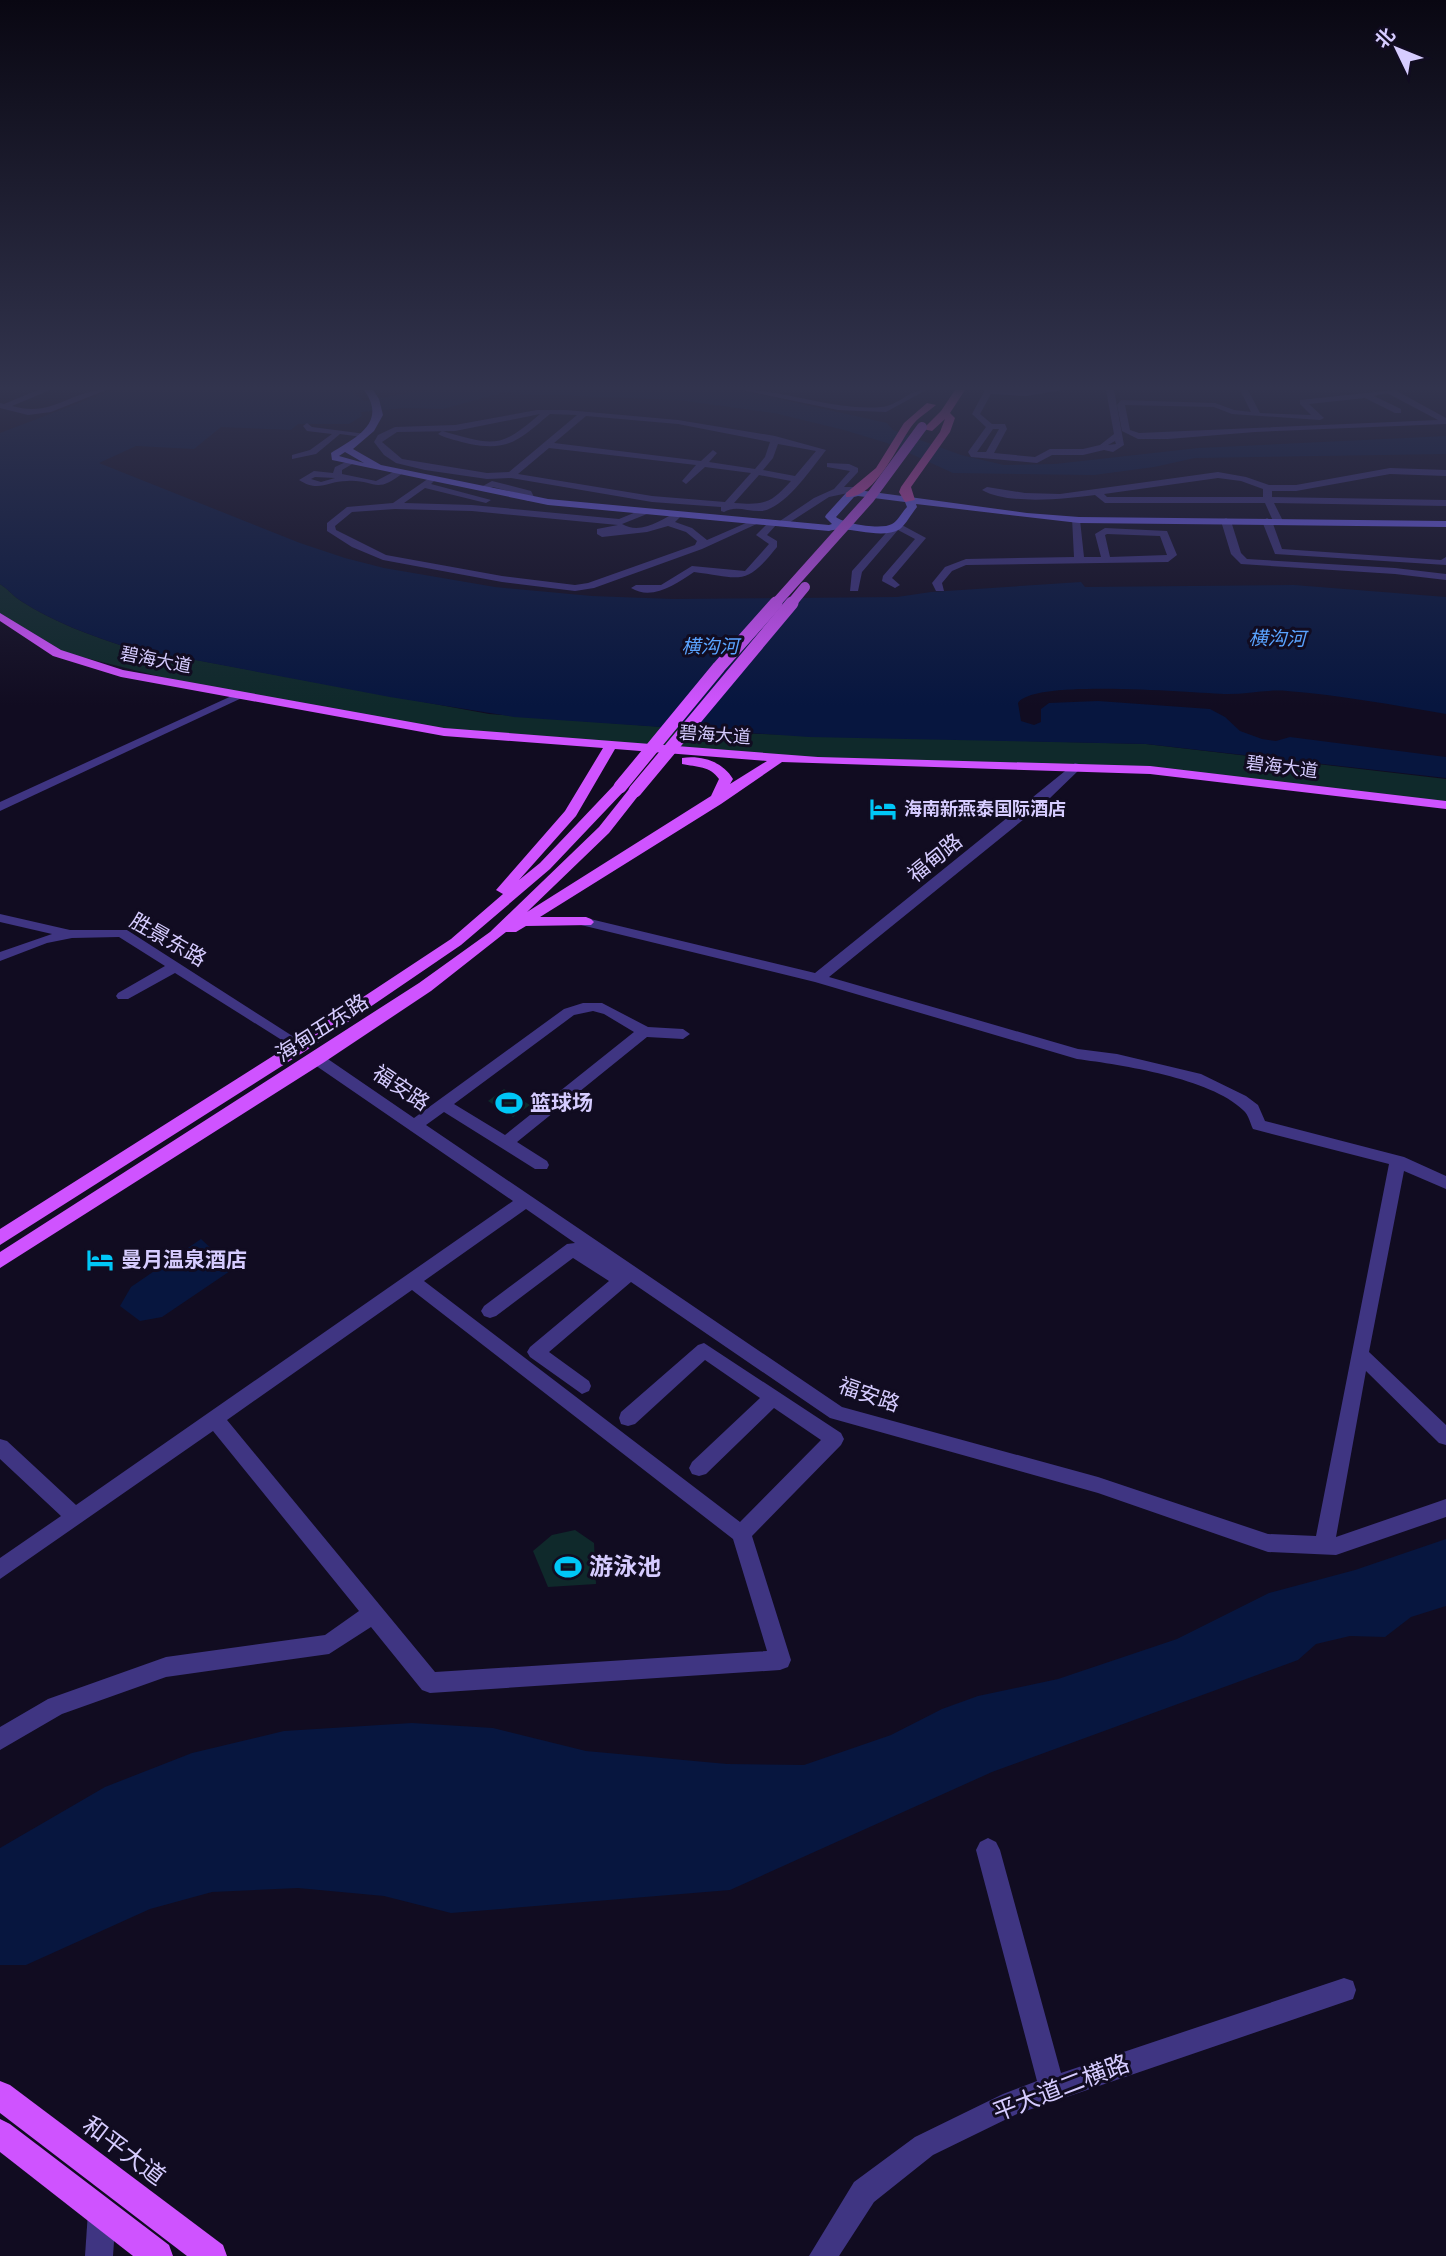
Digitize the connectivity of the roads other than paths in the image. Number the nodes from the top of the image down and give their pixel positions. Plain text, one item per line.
1 (410, 495) edge
2 (439, 495) edge
3 (486, 495) edge
4 (499, 495) edge
5 (514, 495) edge
6 (572, 495) edge
7 (615, 495) edge
8 (631, 495) edge
9 (738, 495) edge
10 (783, 495) edge
11 (824, 495) edge
12 (851, 495) edge
13 (879, 495) edge
14 (879, 495) edge
15 (907, 495) edge
16 (1020, 495) edge
17 (1076, 495) edge
18 (1100, 495) edge
19 (1268, 495) edge
20 (1299, 495) edge
21 (1060, 497) junction
22 (434, 499) dead end
23 (909, 500) junction
24 (1308, 500) junction
25 (1268, 501) junction
26 (1446, 503) edge
27 (729, 505) junction
28 (395, 506) junction
29 (472, 508) junction
30 (644, 512) junction
31 (520, 513) junction
32 (673, 519) junction
33 (716, 519) junction
34 (1071, 519) junction
35 (834, 521) junction
36 (1226, 521) junction
37 (1272, 521) junction
38 (756, 522) junction
39 (777, 523) junction
40 (1446, 524) edge
41 (897, 526) junction
42 (1121, 526) junction
43 (623, 527) junction
44 (699, 547) junction
45 (1079, 559) junction
46 (1106, 559) junction
47 (1445, 562) edge
48 (1446, 577) edge
49 (895, 585) dead end
50 (636, 589) dead end
51 (854, 589) dead end
52 (940, 589) dead end
53 (2, 621) edge
54 (237, 697) junction
55 (610, 747) junction
56 (775, 762) junction
57 (1074, 768) junction
58 (598, 769) junction
59 (628, 789) junction
60 (716, 801) junction
61 (1446, 806) edge
62 (0, 807) edge
63 (573, 892) junction
64 (0, 918) edge
65 (586, 922) junction
66 (517, 927) junction
67 (72, 934) junction
68 (495, 935) junction
69 (456, 942) junction
70 (0, 957) edge
71 (174, 967) junction
72 (818, 978) junction
73 (124, 996) dead end
74 (645, 1031) junction
75 (683, 1034) dead end
76 (301, 1046) junction
77 (317, 1059) junction
78 (444, 1105) junction
79 (415, 1125) junction
80 (506, 1143) junction
81 (1398, 1160) junction
82 (541, 1165) dead end
83 (1446, 1183) edge
84 (524, 1202) junction
85 (0, 1237) edge
86 (0, 1261) edge
87 (626, 1276) junction
88 (412, 1281) junction
89 (490, 1311) dead end
90 (1360, 1354) junction
91 (582, 1386) dead end
92 (773, 1397) junction
93 (628, 1418) dead end
94 (215, 1419) junction
95 (1446, 1437) edge
96 (0, 1447) edge
97 (699, 1468) dead end
98 (1446, 1508) edge
99 (75, 1517) junction
100 (741, 1534) junction
101 (1324, 1545) junction
102 (0, 1570) edge
103 (374, 1613) junction
104 (0, 1739) edge
105 (988, 1850) dead end
106 (1344, 1990) dead end
107 (1052, 2089) junction
108 (0, 2095) edge
109 (0, 2134) edge
110 (102, 2212) junction
111 (99, 2256) edge
112 (158, 2256) edge
113 (212, 2256) edge
114 (824, 2256) edge

1 - 28 street
2 - 22 street
3 - 29 street
4 - 31 street
5 - 30 main road
6 - 7 street
8 - 27 street
9 - 27 street
10 - 27 street
11 - 39 street
12 - 35 main road
13 - 59 main road, bridge
14 - 23 main road
15 - 23 highway
16 - 21 street
17 - 21 street
18 - 25 street
19 - 25 street
20 - 24 street
21 - 34 street
23 - 34 main road
23 - 41 main road
24 - 25 street
24 - 26 street
25 - 37 street
27 - 33 street
28 - 29 street
28 - 44 street
29 - 31 street
30 - 32 main road
30 - 43 street
31 - 43 street
32 - 33 main road
32 - 43 street
32 - 44 street
33 - 38 main road
34 - 42 main road
34 - 45 street
35 - 39 main road
35 - 41 main road
36 - 37 main road
36 - 42 main road
36 - 48 street
37 - 40 main road
37 - 47 street
38 - 39 main road
38 - 44 street
39 - 50 street
41 - 49 street
41 - 51 street
42 - 46 street
42 - 46 street
45 - 46 street
45 - 52 street
53 - 54 main road, 碧海大道
54 - 55 main road, 碧海大道
54 - 62 street
55 - 56 main road, 碧海大道
55 - 57 main road, 碧海大道
55 - 58 main road
56 - 57 main road, 碧海大道
56 - 60 main road
57 - 61 main road, 碧海大道
57 - 72 street, 福甸路
58 - 60 main road
58 - 69 main road
59 - 68 main road, 海甸五东路
59 - 69 main road, 海甸五东路
60 - 63 main road
63 - 65 main road
63 - 66 main road
64 - 67 street
65 - 66 main road
65 - 72 street
66 - 68 main road
67 - 70 street, 胜景东路
67 - 71 street, 胜景东路
68 - 77 main road, 海甸五东路
69 - 76 main road, 海甸五东路
71 - 73 street
71 - 76 street, 胜景东路
72 - 81 street
74 - 75 street
74 - 78 street
74 - 80 street
76 - 85 main road, 海甸五东路
77 - 79 street, 福安路
77 - 86 main road, 海甸五东路
78 - 79 street
78 - 80 street
79 - 84 street, 福安路
80 - 82 street
81 - 83 street
81 - 90 street
84 - 87 street, 福安路
84 - 88 street
87 - 89 street
87 - 91 street
87 - 101 street, 福安路
88 - 94 street
88 - 100 street
90 - 95 street
90 - 101 street
92 - 93 street
92 - 97 street
92 - 100 street
94 - 99 street
94 - 103 street
96 - 99 street
98 - 101 street, 福安路
99 - 102 street
100 - 103 street
103 - 104 street
105 - 107 street
106 - 107 street, 平大道二横路
107 - 114 street, 平大道二横路
108 - 113 main road, 和平大道
109 - 110 main road
110 - 111 street
110 - 112 main road

